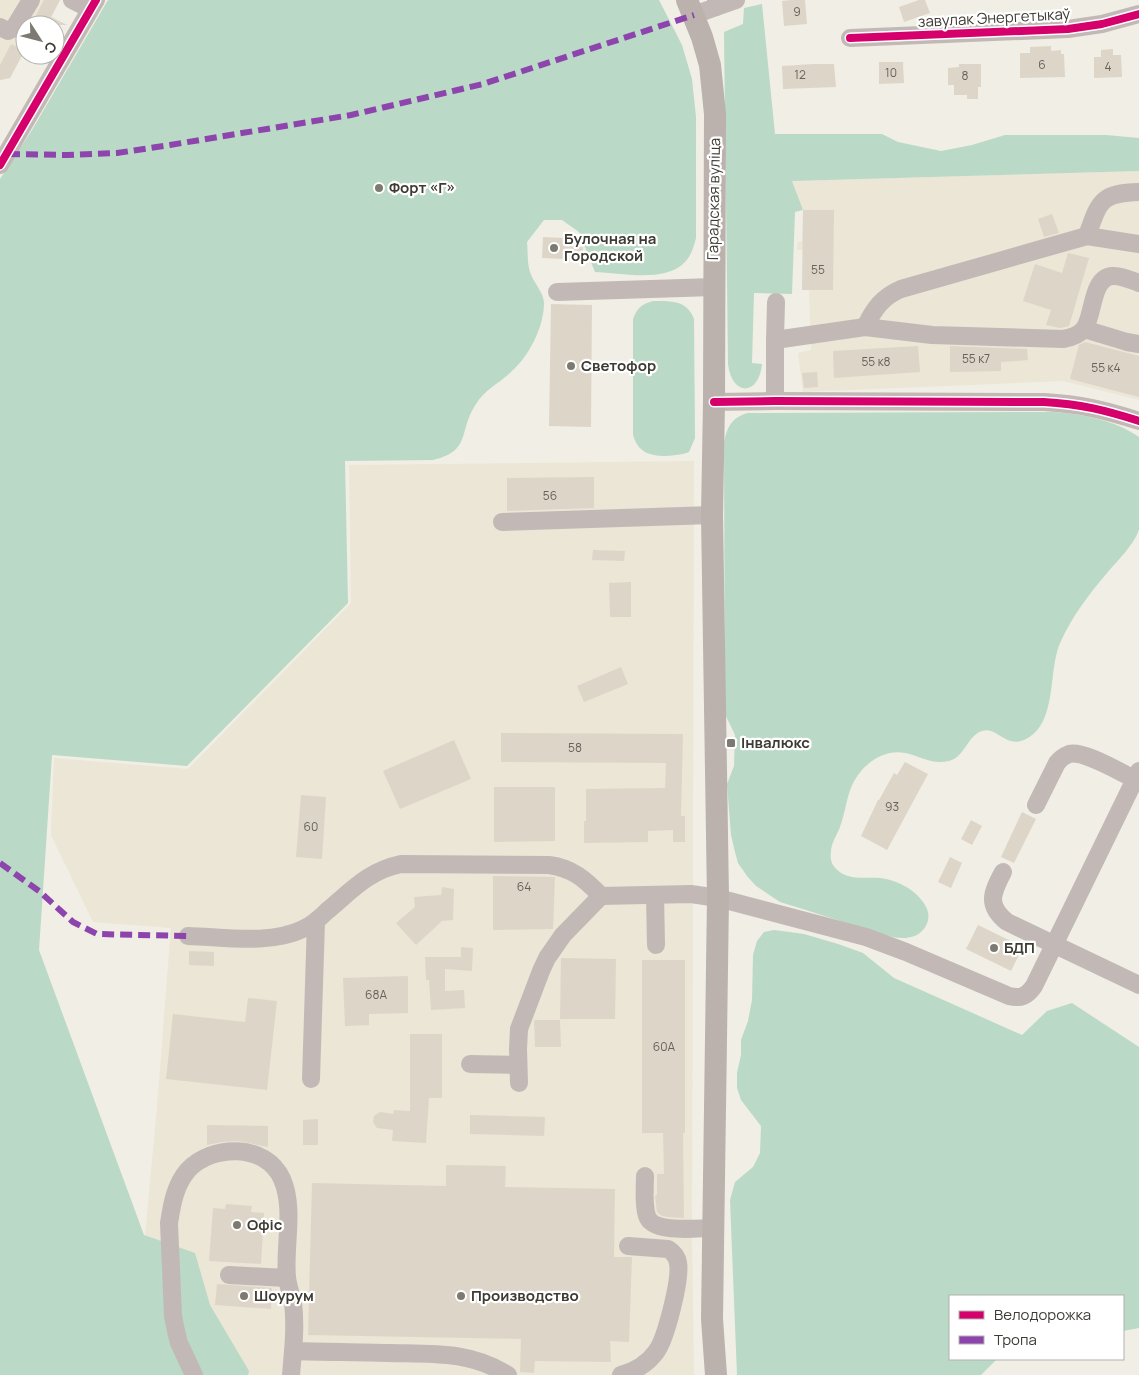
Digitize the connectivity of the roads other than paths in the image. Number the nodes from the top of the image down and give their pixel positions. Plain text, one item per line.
1 (31, 0) edge
2 (72, 0) edge
3 (736, 0) edge
4 (716, 3) edge
5 (93, 5) edge
6 (690, 8) edge
7 (1139, 14) edge
8 (0, 27) edge
9 (850, 38) dead end
10 (3, 156) edge
11 (1139, 192) edge
12 (1087, 236) junction
13 (1139, 244) edge
14 (1139, 283) edge
15 (714, 287) junction
16 (557, 292) dead end
17 (776, 302) dead end
18 (865, 326) junction
19 (1084, 329) junction
20 (775, 340) junction
21 (1139, 344) edge
22 (775, 401) junction
23 (714, 402) junction
24 (1139, 421) edge
25 (712, 515) junction
26 (502, 522) dead end
27 (1137, 775) edge
28 (1036, 805) dead end
29 (1003, 872) dead end
30 (655, 895) junction
31 (601, 896) junction
32 (718, 898) junction
33 (316, 921) junction
34 (188, 936) dead end
35 (1054, 944) junction
36 (656, 945) dead end
37 (1139, 985) edge
38 (470, 1064) dead end
39 (518, 1065) junction
40 (311, 1079) dead end
41 (519, 1083) dead end
42 (645, 1176) dead end
43 (713, 1228) junction
44 (628, 1246) dead end
45 (229, 1275) dead end
46 (287, 1278) junction
47 (294, 1351) junction
48 (194, 1375) edge
49 (291, 1375) edge
50 (508, 1375) edge
51 (622, 1375) edge
52 (716, 1375) edge

1 - 8 street
2 - 5 street
3 - 4 street
4 - 6 street
5 - 10 street
6 - 15 main road, Гарадская вуліца
7 - 9 street, завулак Энергетыкаў
11 - 12 street
12 - 13 street
12 - 18 street
14 - 19 street
15 - 16 street
15 - 23 main road, Гарадская вуліца
17 - 20 street
18 - 19 street
18 - 20 street
19 - 21 street
20 - 22 street
22 - 23 street
22 - 24 street
23 - 25 main road, Гарадская вуліца
25 - 26 street
25 - 32 main road, Гарадская вуліца
27 - 28 street
27 - 35 street
29 - 35 street
30 - 31 street
30 - 32 street
30 - 36 street
31 - 33 street
31 - 39 street
32 - 35 street
32 - 43 main road, Гарадская вуліца
33 - 34 street
33 - 40 street
35 - 37 street
38 - 39 street
39 - 41 street
42 - 43 street
43 - 52 main road, Гарадская вуліца
44 - 51 street
45 - 46 street
46 - 47 street
46 - 48 street
47 - 49 street
47 - 50 street

